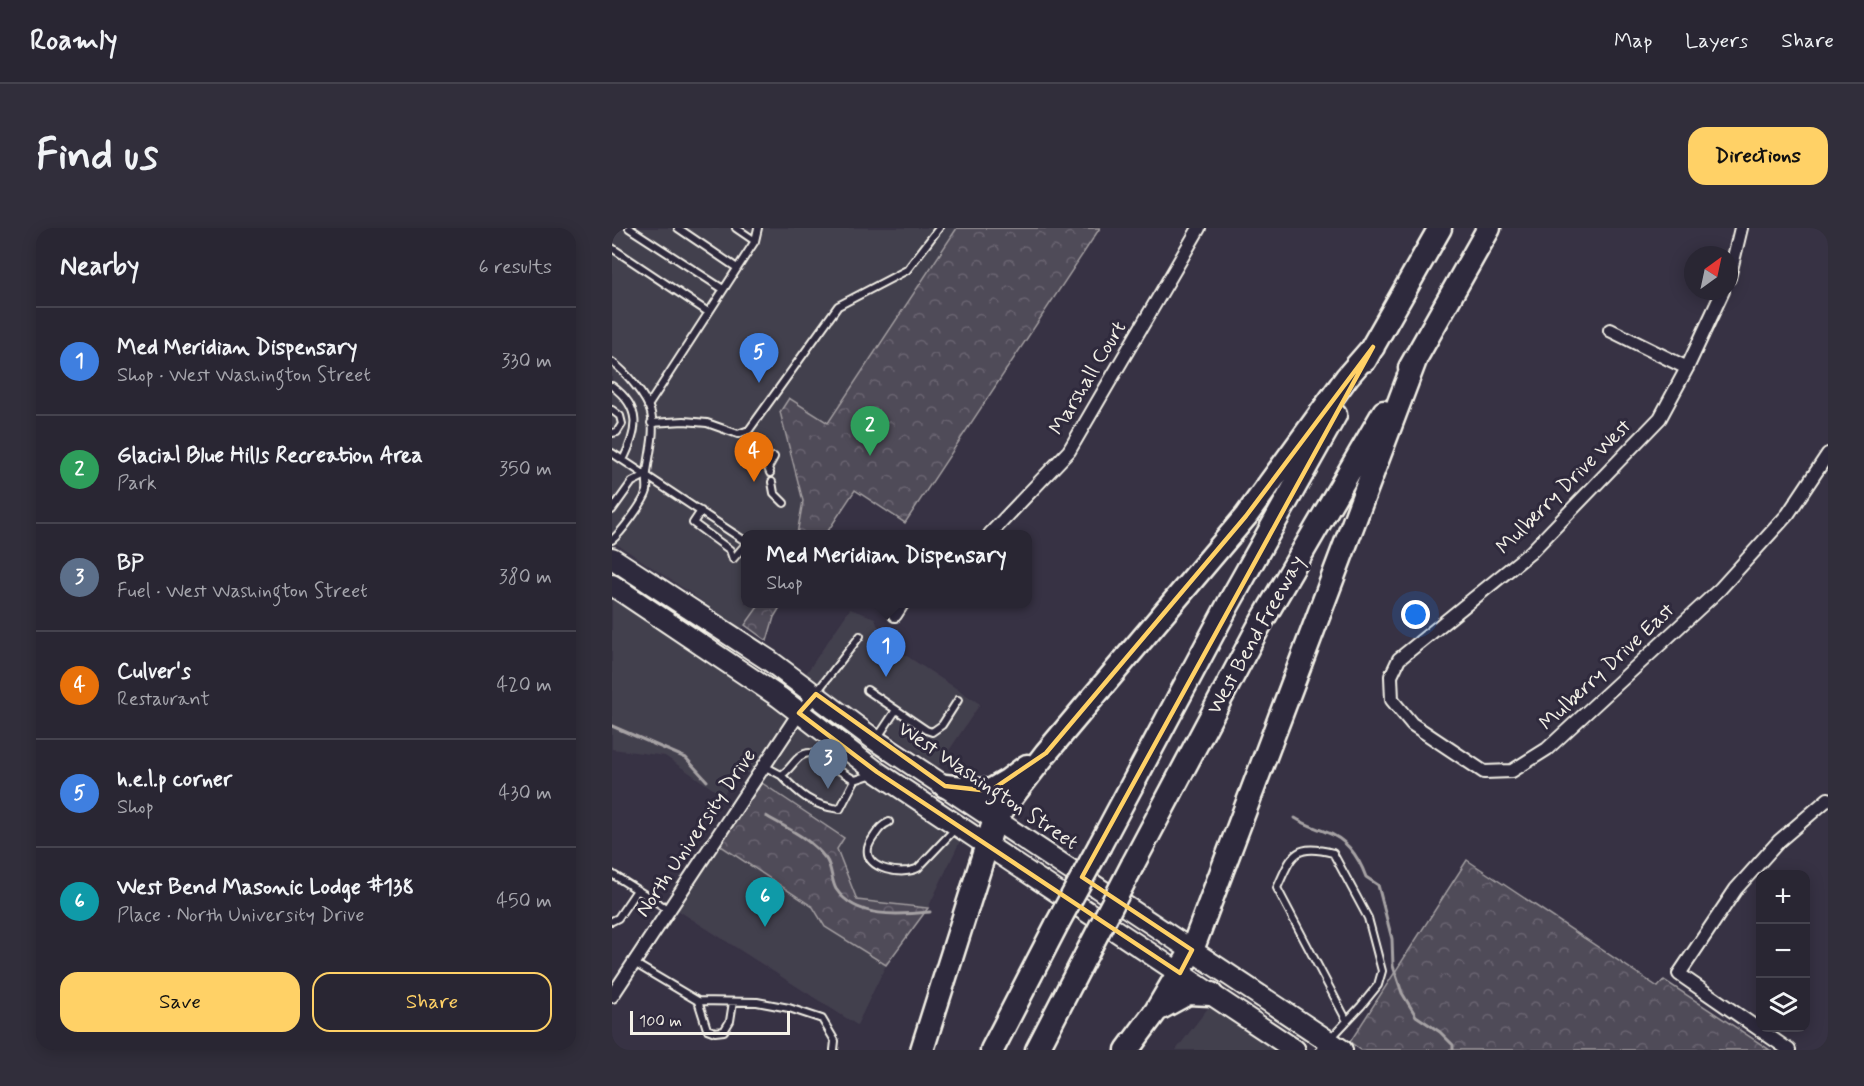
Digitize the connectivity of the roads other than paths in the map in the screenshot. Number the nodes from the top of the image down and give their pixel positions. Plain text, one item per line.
1 (629, 228) edge
2 (678, 228) edge
3 (736, 228) edge
4 (758, 228) edge
5 (939, 228) edge
6 (1199, 228) edge
7 (1440, 228) edge
8 (1489, 228) edge
9 (1741, 228) edge
10 (755, 240) junction
11 (1737, 246) edge
12 (612, 248) edge
13 (737, 268) junction
14 (723, 290) junction
15 (1719, 300) edge
16 (708, 312) junction
17 (1610, 330) dead end
18 (1372, 346) junction
19 (1417, 356) junction
20 (612, 362) edge
21 (1687, 368) junction
22 (612, 386) edge
23 (648, 406) junction
24 (612, 410) edge
25 (651, 423) junction
26 (612, 433) edge
27 (612, 453) edge
28 (1828, 454) edge
29 (774, 457) dead end
30 (623, 460) junction
31 (770, 473) dead end
32 (646, 475) junction
33 (772, 482) dead end
34 (784, 503) dead end
35 (612, 510) edge
36 (701, 511) junction
37 (994, 530) edge
38 (612, 540) edge
39 (741, 540) edge
40 (741, 548) edge
41 (612, 558) edge
42 (612, 585) edge
43 (899, 608) edge
44 (895, 615) dead end
45 (860, 636) dead end
46 (1391, 676) joint
47 (867, 690) dead end
48 (816, 694) junction
49 (958, 700) dead end
50 (896, 710) junction
51 (799, 713) junction
52 (875, 740) junction
53 (1046, 753) junction
54 (764, 766) junction
55 (878, 772) junction
56 (781, 775) junction
57 (855, 780) junction
58 (945, 786) junction
59 (1828, 800) edge
60 (994, 819) junction
61 (889, 822) dead end
62 (958, 826) junction
63 (986, 846) junction
64 (612, 874) edge
65 (637, 890) junction
66 (669, 910) junction
67 (612, 921) edge
68 (1192, 950) junction
69 (634, 963) junction
70 (1180, 973) junction
71 (1211, 994) junction
72 (612, 996) edge
73 (698, 1001) junction
74 (733, 1002) junction
75 (1156, 1011) junction
76 (1347, 1021) junction
77 (1330, 1047) edge
78 (834, 1050) edge
79 (922, 1050) edge
80 (992, 1050) edge
81 (1037, 1050) edge
82 (1127, 1050) edge
83 (1295, 1050) edge
84 (1790, 1050) edge

1 - 14 lane
2 - 13 lane
3 - 10 lane
4 - 10 lane
5 - 25 lane
6 - 37 street, Marshall Court
7 - 18 highway, West Bend Freeway
8 - 19 highway, West Bend Freeway
9 - 11 street
10 - 13 lane
12 - 16 lane
13 - 14 lane
14 - 16 lane
15 - 21 street, Mulberry Drive West
16 - 23 lane
17 - 21 street
18 - 53 highway
18 - 80 highway, West Bend Freeway, bridge
19 - 68 highway
19 - 81 highway, West Bend Freeway, bridge
20 - 23 lane
21 - 46 street, Mulberry Drive West
22 - 30 lane
23 - 25 lane
24 - 26 lane
25 - 32 lane
27 - 30 lane
28 - 46 street, Mulberry Drive East
29 - 31 lane
30 - 32 lane
32 - 35 lane
32 - 36 lane
32 - 38 lane
33 - 34 lane
36 - 39 lane
36 - 40 lane
41 - 48 main road, West Washington Street
42 - 51 main road
43 - 44 street
45 - 48 lane
47 - 50 lane
48 - 51 street, North University Drive
48 - 52 main road, West Washington Street
49 - 50 lane
50 - 52 lane
51 - 54 street, North University Drive
51 - 55 main road
52 - 58 main road, West Washington Street
53 - 58 highway
53 - 60 highway
54 - 56 lane
54 - 66 street, North University Drive
55 - 57 lane
55 - 62 main road
56 - 57 lane
56 - 57 lane
58 - 60 main road, West Washington Street
59 - 84 street
60 - 63 highway
60 - 68 main road, West Washington Street
61 - 62 lane
62 - 63 main road
63 - 70 main road
63 - 79 highway
64 - 65 lane
65 - 66 lane
65 - 67 lane
66 - 69 street, North University Drive
68 - 70 highway
68 - 77 main road, West Washington Street
69 - 72 street, North University Drive
69 - 73 lane
70 - 71 main road
70 - 75 highway
71 - 75 highway
71 - 83 main road
73 - 74 lane
73 - 74 lane
74 - 78 lane
75 - 82 highway
76 - 76 lane
76 - 77 lane

